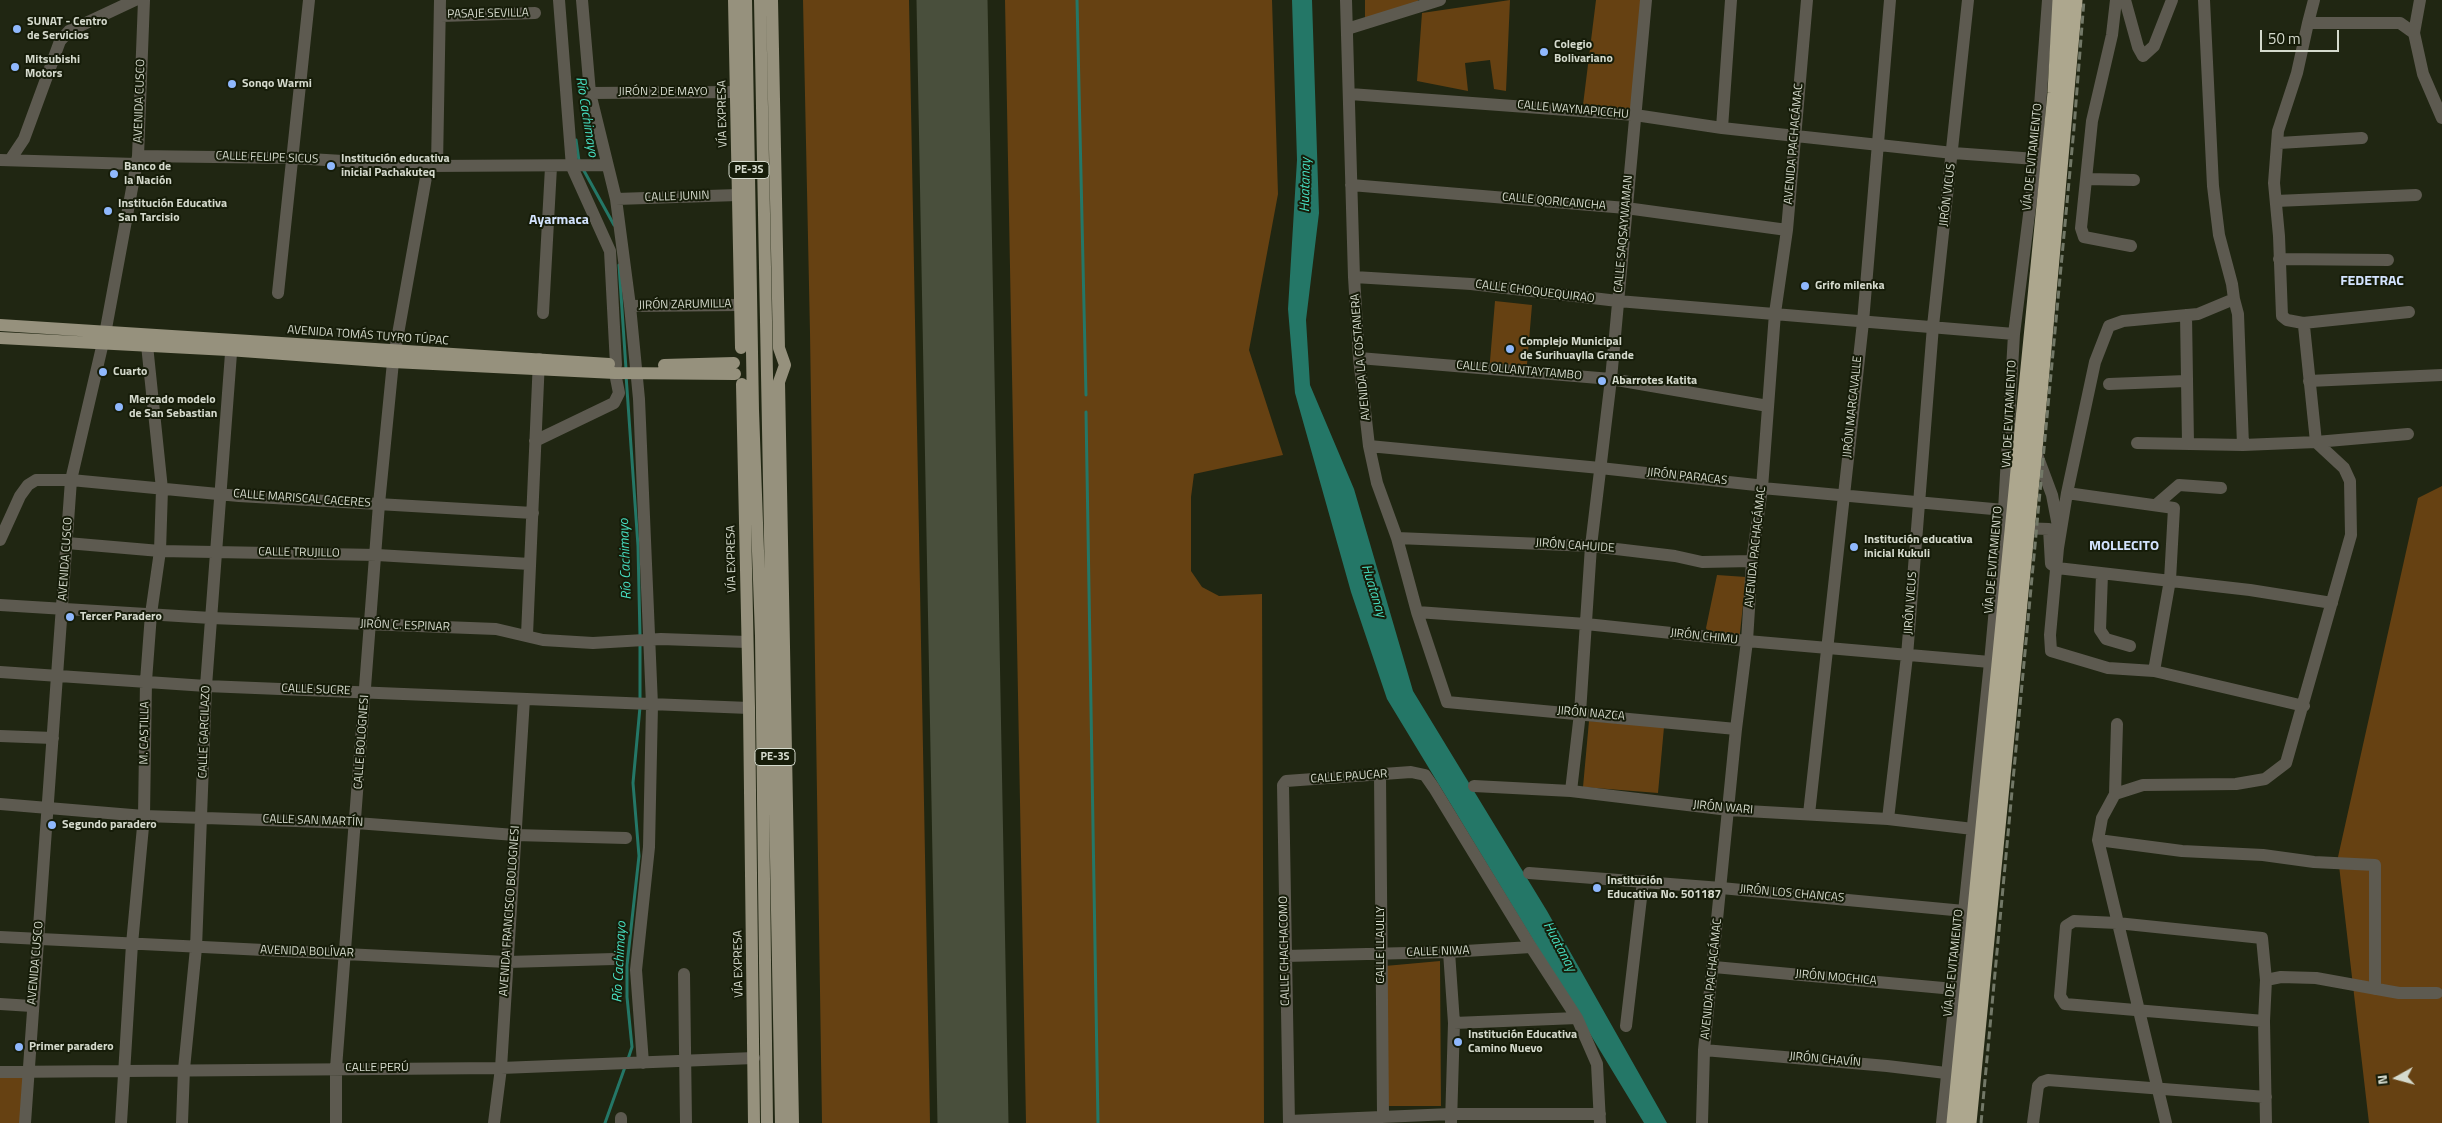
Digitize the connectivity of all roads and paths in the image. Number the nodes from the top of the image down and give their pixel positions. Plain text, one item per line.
1 (135, 0) edge
2 (144, 0) edge
3 (309, 0) edge
4 (440, 0) edge
5 (559, 0) edge
6 (582, 0) edge
7 (734, 0) edge
8 (746, 0) edge
9 (760, 0) edge
10 (772, 0) edge
11 (1346, 0) edge
12 (1440, 0) edge
13 (1646, 0) edge
14 (1730, 0) edge
15 (1807, 0) edge
16 (1890, 0) edge
17 (1968, 0) edge
18 (2048, 0) edge
19 (2060, 0) edge
20 (2075, 0) edge
21 (2116, 0) edge
22 (2125, 0) edge
23 (2172, 0) edge
24 (2204, 0) edge
25 (2314, 0) edge
26 (2420, 0) edge
27 (535, 13) dead end
28 (441, 16) junction
29 (2308, 23) junction
30 (772, 28) junction
31 (1347, 29) junction
32 (734, 30) junction
33 (2414, 33) junction
34 (747, 73) junction
35 (761, 73) junction
36 (736, 92) junction
37 (590, 93) junction
38 (1350, 94) junction
39 (1635, 115) junction
40 (2442, 118) edge
41 (1722, 128) junction
42 (1795, 135) junction
43 (2362, 138) dead end
44 (2279, 142) junction
45 (1879, 143) junction
46 (1953, 153) junction
47 (292, 158) junction
48 (2036, 159) junction
49 (5, 160) edge
50 (137, 160) junction
51 (433, 165) junction
52 (606, 165) junction
53 (551, 167) junction
54 (572, 167) junction
55 (2088, 179) junction
56 (2134, 180) dead end
57 (1351, 185) junction
58 (738, 195) junction
59 (2416, 195) dead end
60 (616, 199) junction
61 (2276, 201) junction
62 (1626, 208) junction
63 (1787, 230) junction
64 (2131, 246) dead end
65 (2279, 259) junction
66 (2388, 260) dead end
67 (1354, 277) junction
68 (278, 293) dead end
69 (2234, 299) junction
70 (1618, 301) junction
71 (740, 305) junction
72 (630, 306) junction
73 (2410, 312) dead end
74 (543, 313) dead end
75 (1775, 313) junction
76 (2186, 315) junction
77 (1863, 322) junction
78 (2303, 323) junction
79 (0, 325) edge
80 (1933, 326) junction
81 (2014, 334) junction
82 (0, 338) edge
83 (104, 338) junction
84 (752, 340) junction
85 (766, 340) junction
86 (147, 345) junction
87 (232, 345) junction
88 (741, 348) junction
89 (779, 348) junction
90 (394, 357) junction
91 (1359, 358) junction
92 (538, 364) junction
93 (626, 369) junction
94 (2442, 375) edge
95 (741, 378) junction
96 (1612, 379) junction
97 (2186, 381) junction
98 (2309, 381) junction
99 (779, 382) junction
100 (2109, 384) dead end
101 (767, 390) junction
102 (1768, 406) junction
103 (2408, 434) dead end
104 (536, 441) junction
105 (2316, 442) junction
106 (2137, 443) dead end
107 (2188, 444) junction
108 (2243, 444) junction
109 (1369, 446) junction
110 (2035, 450) junction
111 (1600, 468) junction
112 (71, 480) junction
113 (1762, 488) junction
114 (2221, 488) dead end
115 (162, 489) junction
116 (220, 493) junction
117 (2067, 493) junction
118 (1844, 494) junction
119 (1918, 502) junction
120 (379, 504) junction
121 (2157, 504) junction
122 (2004, 510) junction
123 (533, 513) junction
124 (2006, 527) dead end
125 (1397, 538) junction
126 (0, 540) edge
127 (67, 543) junction
128 (1591, 546) junction
129 (2058, 548) junction
130 (160, 551) junction
131 (216, 551) junction
132 (377, 555) junction
133 (1752, 561) junction
134 (530, 564) junction
135 (2057, 568) junction
136 (2102, 574) junction
137 (2170, 580) junction
138 (2332, 604) junction
139 (0, 605) edge
140 (62, 609) junction
141 (1417, 612) junction
142 (151, 614) junction
143 (211, 618) junction
144 (1586, 624) junction
145 (371, 625) junction
146 (527, 636) junction
147 (643, 640) junction
148 (1747, 641) junction
149 (747, 642) junction
150 (1827, 646) junction
151 (2130, 646) dead end
152 (1907, 656) junction
153 (1990, 662) junction
154 (2154, 671) junction
155 (0, 672) edge
156 (57, 674) junction
157 (146, 681) junction
158 (206, 686) junction
159 (366, 692) junction
160 (524, 699) junction
161 (1446, 702) joint
162 (643, 705) junction
163 (2304, 706) junction
164 (749, 708) junction
165 (1580, 713) junction
166 (2117, 724) dead end
167 (1736, 729) junction
168 (0, 736) edge
169 (53, 738) junction
170 (769, 768) junction
171 (1380, 775) junction
172 (1286, 781) joint
173 (1474, 786) dead end
174 (1570, 791) junction
175 (2115, 794) junction
176 (0, 804) edge
177 (48, 808) junction
178 (787, 810) junction
179 (1729, 810) junction
180 (750, 811) junction
181 (1809, 814) junction
182 (144, 816) junction
183 (203, 817) junction
184 (1888, 819) junction
185 (356, 823) junction
186 (1974, 829) junction
187 (515, 835) junction
188 (626, 838) dead end
189 (2098, 840) junction
190 (1529, 873) dead end
191 (1643, 881) junction
192 (1721, 888) junction
193 (1964, 911) junction
194 (752, 913) junction
195 (789, 915) junction
196 (2117, 923) junction
197 (0, 937) edge
198 (38, 939) junction
199 (132, 944) junction
200 (1531, 947) junction
201 (196, 948) junction
202 (1449, 952) junction
203 (771, 953) junction
204 (346, 954) junction
205 (1381, 954) junction
206 (1285, 956) junction
207 (614, 958) dead end
208 (506, 962) junction
209 (1714, 967) junction
210 (684, 974) dead end
211 (2266, 980) junction
212 (2375, 989) junction
213 (1962, 990) junction
214 (2437, 993) dead end
215 (0, 1004) edge
216 (32, 1006) junction
217 (2139, 1011) junction
218 (1578, 1018) junction
219 (2264, 1021) junction
220 (1454, 1024) junction
221 (1626, 1026) dead end
222 (1704, 1050) junction
223 (754, 1058) junction
224 (685, 1060) junction
225 (638, 1063) junction
226 (336, 1068) junction
227 (501, 1068) junction
228 (184, 1069) junction
229 (125, 1070) junction
230 (28, 1071) junction
231 (0, 1072) edge
232 (1946, 1073) junction
233 (2159, 1089) junction
234 (2266, 1097) junction
235 (1383, 1115) junction
236 (1451, 1118) edge
237 (1600, 1118) edge
238 (1288, 1122) edge
239 (25, 1123) edge
240 (121, 1123) edge
241 (182, 1123) edge
242 (336, 1123) edge
243 (494, 1123) edge
244 (686, 1123) edge
245 (754, 1123) edge
246 (766, 1123) edge
247 (781, 1123) edge
248 (793, 1123) edge
249 (1702, 1123) edge
250 (1942, 1123) edge
251 (1954, 1123) edge
252 (1969, 1123) edge
253 (2033, 1123) edge
254 (2166, 1123) edge
255 (2266, 1123) edge

1 - 49 street
2 - 50 street, AVENIDA CUSCO
3 - 47 street
4 - 28 street, CALLE BOLOGNESI
5 - 54 street
6 - 37 street
7 - 32 main road, VÍA EXPRESA / PE-3S
8 - 34 main road, VÍA EXPRESA / PE-3S
9 - 35 main road, VÍA EXPRESA / PE-3S
10 - 30 main road, PE-3S
11 - 31 street, AVENIDA LA COSTANERA
12 - 31 street
13 - 39 street, CALLE SAQSAYWAMAN
14 - 41 street
15 - 42 street, AVENIDA PACHACÁMAC
16 - 45 street, JIRÓN MARCAVALLE
17 - 46 street, JIRÓN VICUS
18 - 48 street, VIA DE EVITAMIENTO
19 - 213 highway, VÍA DE EVITAMIENTO
20 - 110 highway
21 - 55 street
22 - 23 street
24 - 69 street
25 - 29 street
26 - 33 street
27 - 28 street, PASAJE SEVILLA
28 - 51 street, CALLE BOLOGNESI
29 - 33 street
29 - 44 street
30 - 35 main road
30 - 89 main road, PE-3S
31 - 38 street, AVENIDA LA COSTANERA
32 - 34 main road
32 - 36 main road, VÍA EXPRESA / PE-3S
33 - 40 street
34 - 84 main road, VÍA EXPRESA / PE-3S
35 - 85 main road, VÍA EXPRESA / PE-3S
36 - 37 street, JIRÓN 2 DE MAYO
36 - 58 main road, VÍA EXPRESA / PE-3S
37 - 52 street
38 - 39 street, CALLE WAYNAPICCHU
38 - 57 street, AVENIDA LA COSTANERA
39 - 41 street, CALLE WAYNAPICCHU
39 - 62 street, CALLE SAQSAYWAMAN
41 - 42 street, CALLE WAYNAPICCHU
42 - 45 street, JIRÓN VICUS
42 - 63 street, AVENIDA PACHACÁMAC
43 - 44 street
44 - 61 street
45 - 46 street, JIRÓN VICUS
45 - 77 street, JIRÓN MARCAVALLE
46 - 48 street, JIRÓN VICUS
46 - 80 street, JIRÓN VICUS
47 - 50 street, CALLE FELIPE SICUS
47 - 51 street, CALLE FELIPE SICUS
47 - 68 street
48 - 81 street, VIA DE EVITAMIENTO
49 - 50 street, CALLE FELIPE SICUS
50 - 83 street, AVENIDA CUSCO
51 - 53 street, CALLE FELIPE SICUS
51 - 90 street, CALLE BOLOGNESI
52 - 54 street, CALLE FELIPE SICUS
52 - 60 street
53 - 54 street, CALLE FELIPE SICUS
53 - 74 street
54 - 93 street
55 - 56 street
55 - 64 street
57 - 62 street, CALLE QORICANCHA
57 - 67 street, AVENIDA LA COSTANERA
58 - 60 street, CALLE JUNIN
58 - 71 main road, VÍA EXPRESA / PE-3S
59 - 61 street
60 - 72 street
61 - 65 street
62 - 63 street, CALLE QORICANCHA
62 - 70 street, CALLE SAQSAYWAMAN
63 - 75 street, AVENIDA PACHACÁMAC
65 - 66 street
65 - 78 street
67 - 70 street, CALLE CHOQUEQUIRAO
67 - 91 street, AVENIDA LA COSTANERA
69 - 76 street
69 - 108 street
70 - 75 street, CALLE CHOQUEQUIRAO
70 - 96 street, CALLE SAQSAYWAMAN
71 - 72 street, JIRÓN ZARUMILLA
71 - 88 main road, VÍA EXPRESA / PE-3S
72 - 93 street
73 - 78 street
75 - 77 street
75 - 102 street, AVENIDA PACHACÁMAC
76 - 97 street
76 - 117 street
77 - 80 street
77 - 118 street, JIRÓN MARCAVALLE
78 - 98 street
79 - 83 main road, AVENIDA TOMÁS TUYRO TÚPAC
80 - 81 street
80 - 119 street, JIRÓN VICUS
81 - 122 street, VIA DE EVITAMIENTO
82 - 83 main road, AVENIDA TOMÁS TUYRO TÚPAC
83 - 86 main road, AVENIDA TOMÁS TUYRO TÚPAC
83 - 87 main road, AVENIDA TOMÁS TUYRO TÚPAC
83 - 112 street, AVENIDA CUSCO
84 - 85 main road
84 - 88 main road
84 - 95 main road, VÍA EXPRESA / PE-3S
85 - 89 main road
85 - 101 main road, VÍA EXPRESA / PE-3S
86 - 87 main road, AVENIDA TOMÁS TUYRO TÚPAC
86 - 115 street, M. CASTILLA
87 - 90 main road, AVENIDA TOMÁS TUYRO TÚPAC
87 - 116 street, CALLE GARCILAZO
88 - 95 main road, VÍA EXPRESA / PE-3S
89 - 99 main road, PE-3S
90 - 92 main road, AVENIDA TOMÁS TUYRO TÚPAC
90 - 120 street, CALLE BOLOGNESI
91 - 96 street, CALLE OLLANTAYTAMBO
91 - 109 street, AVENIDA LA COSTANERA
92 - 93 main road, AVENIDA TOMÁS TUYRO TÚPAC
92 - 104 street
93 - 95 main road, AVENIDA TOMÁS TUYRO TÚPAC
93 - 104 street
93 - 147 street
94 - 98 street
95 - 101 main road, AVENIDA TOMÁS TUYRO TÚPAC
95 - 149 main road, VÍA EXPRESA / PE-3S
95 - 170 main road, VÍA EXPRESA / PE-3S
96 - 102 street, CALLE OLLANTAYTAMBO
96 - 111 street, CALLE SAQSAYWAMAN
97 - 100 street
97 - 107 street
98 - 105 street
99 - 101 main road
99 - 178 main road, PE-3S
101 - 170 main road, VÍA EXPRESA / PE-3S
102 - 113 street, AVENIDA PACHACÁMAC
103 - 105 street
104 - 123 street
105 - 108 street
105 - 138 street
106 - 107 street
107 - 108 street
109 - 111 street, JIRÓN PARACAS
109 - 125 street, AVENIDA LA COSTANERA
110 - 129 street
110 - 252 highway
111 - 113 street, JIRÓN PARACAS
111 - 128 street, CALLE SAQSAYWAMAN
112 - 115 street, CALLE MARISCAL CACERES
112 - 126 street, CALLE MARISCAL CACERES
112 - 127 street, AVENIDA CUSCO
113 - 118 street, JIRÓN PARACAS
113 - 133 street, AVENIDA PACHACÁMAC
114 - 121 street
115 - 116 street, CALLE MARISCAL CACERES
115 - 130 street, M. CASTILLA
116 - 120 street, CALLE MARISCAL CACERES
116 - 131 street, CALLE GARCILAZO
117 - 121 street
117 - 129 street
118 - 119 street, JIRÓN PARACAS
118 - 150 street, JIRÓN MARCAVALLE
119 - 122 street, JIRÓN PARACAS
119 - 152 street, JIRÓN VICUS
120 - 123 street, CALLE MARISCAL CACERES
120 - 132 street, CALLE BOLOGNESI
121 - 137 street
122 - 153 street, VIA DE EVITAMIENTO
123 - 134 street
124 - 135 street
125 - 128 street, JIRÓN CAHUIDE
125 - 141 street, AVENIDA LA COSTANERA
127 - 130 street, CALLE TRUJILLO
127 - 140 street, AVENIDA CUSCO
128 - 133 street, JIRÓN CAHUIDE
128 - 144 street, CALLE SAQSAYWAMAN
129 - 135 street
130 - 131 street, CALLE TRUJILLO
130 - 142 street, M. CASTILLA
131 - 132 street, CALLE TRUJILLO
131 - 143 street, CALLE GARCILAZO
132 - 134 street, CALLE TRUJILLO
132 - 145 street, CALLE BOLOGNESI
133 - 148 street, AVENIDA PACHACÁMAC
134 - 146 street
135 - 136 street
135 - 154 street
136 - 137 street
136 - 151 street
137 - 138 street
137 - 154 street
138 - 163 street
139 - 140 street, JIRÓN C. ESPINAR
140 - 142 street, JIRÓN C. ESPINAR
140 - 156 street, AVENIDA CUSCO
141 - 144 street, JIRÓN CHIMU
141 - 161 street, AVENIDA LA COSTANERA
142 - 143 street, JIRÓN C. ESPINAR
142 - 157 street, M. CASTILLA
143 - 145 street, JIRÓN C. ESPINAR
143 - 158 street, CALLE GARCILAZO
144 - 148 street, JIRÓN CHIMU
144 - 165 street, CALLE SAQSAYWAMAN
145 - 146 street, JIRÓN C. ESPINAR
145 - 159 street, CALLE BOLOGNESI
146 - 147 street, JIRÓN C. ESPINAR
147 - 149 street, JIRÓN C. ESPINAR
147 - 162 street
148 - 150 street, JIRÓN CHIMU
148 - 167 street, AVENIDA PACHACÁMAC
149 - 164 main road, VÍA EXPRESA / PE-3S
150 - 152 street, JIRÓN CHIMU
150 - 181 street, JIRÓN MARCAVALLE
152 - 153 street, JIRÓN CHIMU
152 - 184 street, JIRÓN VICUS
153 - 186 street, VIA DE EVITAMIENTO
154 - 163 street
155 - 156 street, CALLE SUCRE
156 - 157 street, CALLE SUCRE
156 - 169 street, AVENIDA CUSCO
157 - 158 street, CALLE SUCRE
157 - 182 street, M. CASTILLA
158 - 159 street, CALLE SUCRE
158 - 183 street, CALLE GARCILAZO
159 - 160 street, CALLE SUCRE
159 - 185 street, CALLE BOLOGNESI
160 - 162 street, CALLE SUCRE
160 - 187 street, AVENIDA FRANCISCO BOLOGNESI
161 - 165 street, JIRÓN NAZCA
162 - 164 street, CALLE SUCRE
162 - 225 street
163 - 175 street
164 - 180 main road, VÍA EXPRESA / PE-3S
165 - 167 street, JIRÓN NAZCA
165 - 174 street, CALLE SAQSAYWAMAN
166 - 175 street
167 - 179 street, AVENIDA PACHACÁMAC
168 - 169 street
169 - 177 street, AVENIDA CUSCO
170 - 178 main road
170 - 180 main road
170 - 203 main road, VÍA EXPRESA / PE-3S
171 - 172 street, CALLE PAUCAR
171 - 200 street, CALLE PAUCAR
171 - 205 street, CALLE LLAULLY
172 - 206 street, CALLE CHACHACOMO
173 - 174 street, JIRÓN WARI
174 - 179 street, JIRÓN WARI
175 - 189 street
176 - 177 street, CALLE SAN MARTÍN
177 - 182 street, CALLE SAN MARTÍN
177 - 198 street, AVENIDA CUSCO
178 - 195 main road, PE-3S
179 - 181 street, JIRÓN WARI
179 - 192 street, AVENIDA PACHACÁMAC
180 - 194 main road, VÍA EXPRESA / PE-3S
181 - 184 street, JIRÓN WARI
182 - 183 street, CALLE SAN MARTÍN
182 - 199 street, M. CASTILLA
183 - 185 street, CALLE SAN MARTÍN
183 - 201 street, CALLE GARCILAZO
184 - 186 street, JIRÓN WARI
185 - 187 street, CALLE SAN MARTÍN
185 - 204 street, CALLE BOLOGNESI
186 - 193 street, VIA DE EVITAMIENTO
187 - 188 street, CALLE SAN MARTÍN
187 - 208 street, AVENIDA FRANCISCO BOLOGNESI
189 - 196 street
189 - 212 street
190 - 191 street, JIRÓN LOS CHANCAS
191 - 192 street, JIRÓN LOS CHANCAS
191 - 221 street
192 - 193 street, JIRÓN LOS CHANCAS
192 - 209 street, AVENIDA PACHACÁMAC
193 - 213 street, VIA DE EVITAMIENTO
194 - 203 main road
194 - 223 main road, VÍA EXPRESA / PE-3S
195 - 203 main road
195 - 248 main road, PE-3S
196 - 211 street
196 - 217 street
196 - 217 street
197 - 198 street, AVENIDA BOLÍVAR
198 - 199 street, AVENIDA BOLÍVAR
198 - 216 street, AVENIDA CUSCO
199 - 201 street, AVENIDA BOLÍVAR
199 - 229 street, M. CASTILLA
200 - 202 street, CALLE NIWA
200 - 218 street
201 - 204 street, AVENIDA BOLÍVAR
201 - 228 street, CALLE GARCILAZO
202 - 205 street, CALLE NIWA
202 - 220 street
203 - 246 main road, VÍA EXPRESA / PE-3S
203 - 247 main road, VÍA EXPRESA / PE-3S
204 - 208 street, AVENIDA BOLÍVAR
204 - 226 street, CALLE BOLOGNESI
205 - 206 street, CALLE NIWA
205 - 235 street, CALLE LLAULLY
206 - 238 street, CALLE CHACHACOMO
207 - 208 street, AVENIDA BOLÍVAR
208 - 227 street, AVENIDA FRANCISCO BOLOGNESI
209 - 213 street, JIRÓN MOCHICA
209 - 222 street, AVENIDA PACHACÁMAC
210 - 224 street
211 - 212 street
211 - 219 street
212 - 214 street
213 - 232 street, VIA DE EVITAMIENTO
213 - 251 highway, VÍA DE EVITAMIENTO
215 - 216 street
216 - 230 street, AVENIDA CUSCO
217 - 219 street
217 - 233 street
218 - 220 street
218 - 237 street
219 - 234 street
220 - 236 street
222 - 232 street, JIRÓN CHAVÍN
222 - 249 street, AVENIDA PACHACÁMAC
223 - 224 street, CALLE PERÚ
223 - 245 main road, VÍA EXPRESA / PE-3S
224 - 225 street, CALLE PERÚ
224 - 244 street
225 - 227 street, CALLE PERÚ
226 - 227 street, CALLE PERÚ
226 - 228 street, CALLE PERÚ
226 - 242 street, CALLE BOLOGNESI
227 - 243 street, AVENIDA FRANCISCO BOLOGNESI
228 - 229 street, CALLE PERÚ
228 - 241 street, CALLE GARCILAZO
229 - 230 street, CALLE PERÚ
229 - 240 street, M. CASTILLA
230 - 231 street, CALLE PERÚ
230 - 239 street, AVENIDA CUSCO
232 - 250 street, VIA DE EVITAMIENTO
233 - 234 street
233 - 253 street
233 - 254 street
234 - 255 street
235 - 236 street
235 - 238 street
236 - 237 street

